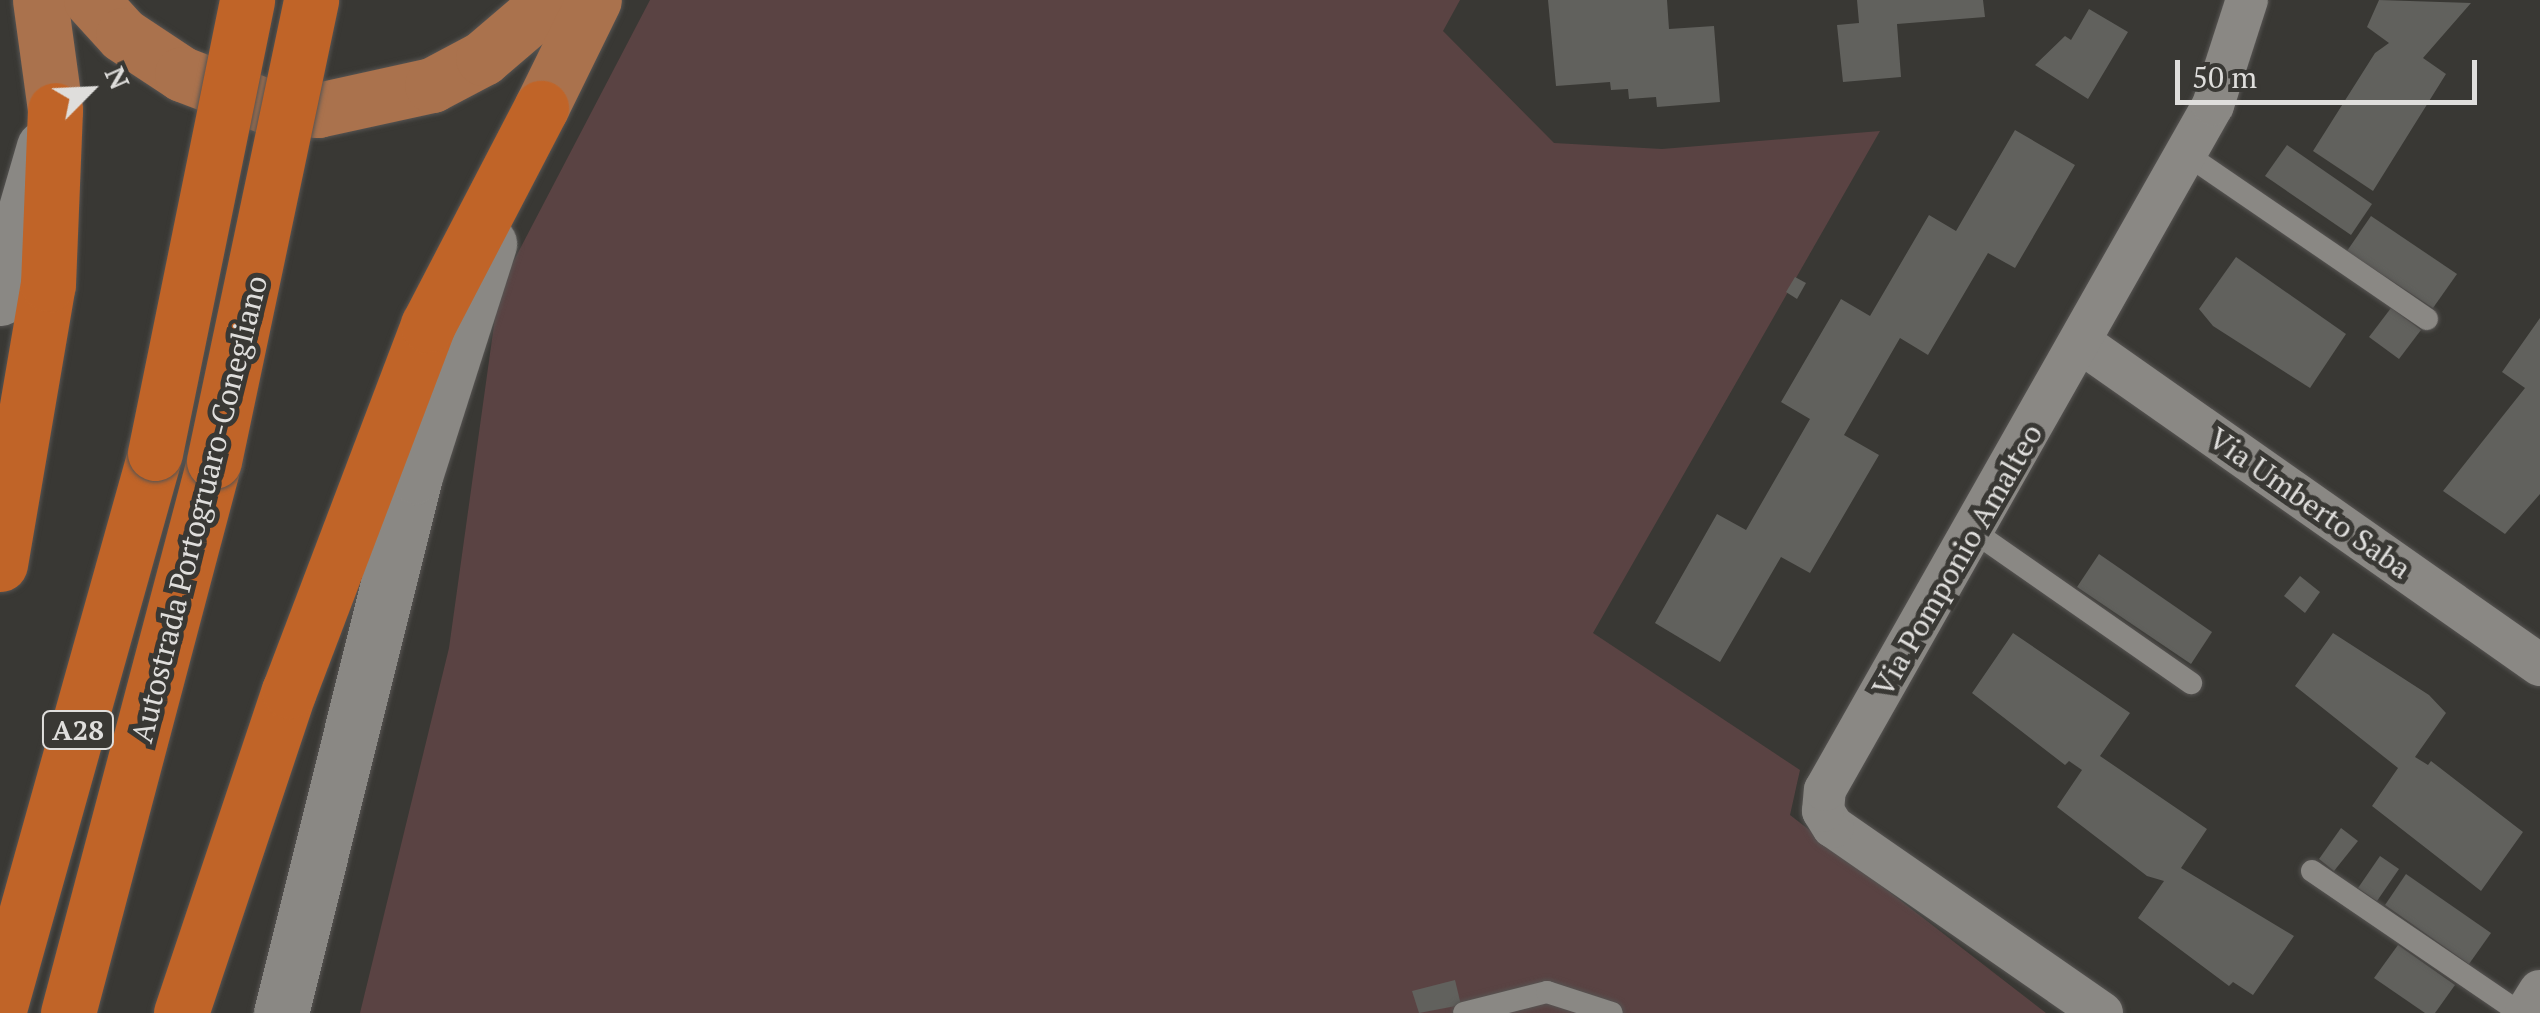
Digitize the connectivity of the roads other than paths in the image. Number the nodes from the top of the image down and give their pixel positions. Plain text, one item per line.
1 (40, 0) edge
2 (91, 0) edge
3 (247, 0) edge
4 (311, 0) edge
5 (551, 0) edge
6 (594, 0) edge
7 (2247, 0) edge
8 (542, 108) junction
9 (55, 110) junction
10 (2186, 154) junction
11 (0, 298) edge
12 (2427, 319) dead end
13 (2080, 342) junction
14 (1973, 532) junction
15 (0, 564) edge
16 (2540, 665) edge
17 (2191, 683) dead end
18 (2312, 870) dead end
19 (2540, 991) edge
20 (0, 1006) edge
21 (68, 1013) edge
22 (181, 1013) edge
23 (281, 1013) edge
24 (1464, 1013) edge
25 (1612, 1013) edge
26 (2102, 1013) edge
27 (2523, 1013) edge

1 - 9 main road
2 - 5 main road
3 - 20 highway, Autostrada Portogruaro-Conegliano / A28, bridge
4 - 21 highway, Autostrada Portogruaro-Conegliano / A28, bridge
6 - 8 main road
7 - 10 street, Via Pomponio Amalteo
8 - 22 highway
8 - 23 main road
9 - 11 main road
9 - 15 highway
10 - 12 lane
10 - 13 street, Via Pomponio Amalteo
13 - 14 street, Via Pomponio Amalteo
13 - 16 street, Via Umberto Saba
14 - 17 lane
14 - 26 street, Via Pomponio Amalteo
18 - 27 lane
19 - 27 street
24 - 25 lane

